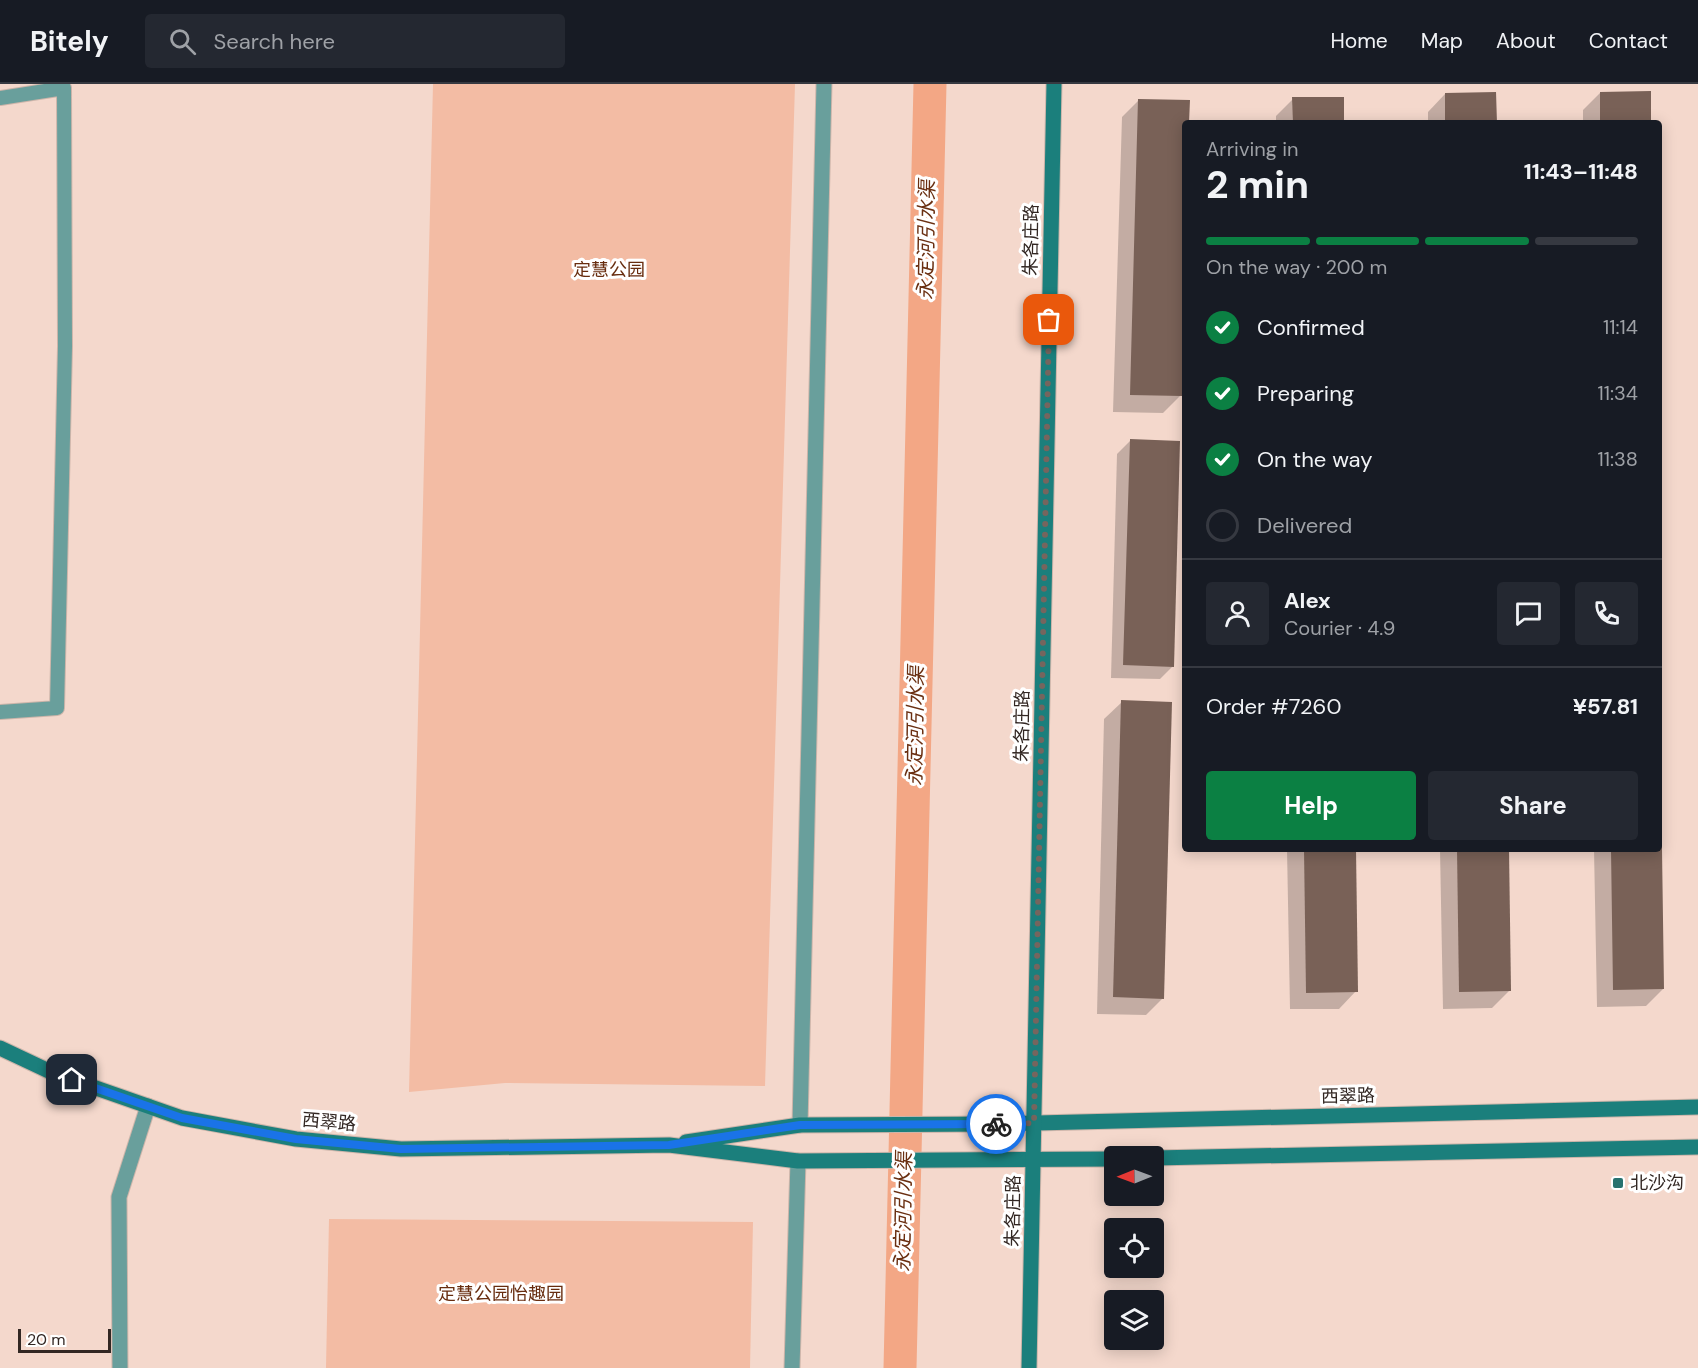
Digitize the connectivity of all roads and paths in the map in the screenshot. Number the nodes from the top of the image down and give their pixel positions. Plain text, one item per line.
1 (824, 84) edge
2 (1054, 84) edge
3 (0, 98) edge
4 (0, 712) edge
5 (0, 1048) edge
6 (148, 1106) junction
7 (1698, 1107) edge
8 (1034, 1123) junction
9 (800, 1125) junction
10 (669, 1145) junction
11 (1698, 1147) edge
12 (1164, 1158) edge
13 (1104, 1159) edge
14 (1034, 1160) junction
15 (798, 1161) junction
16 (120, 1368) edge
17 (792, 1368) edge
18 (1029, 1368) edge

1 - 9 street
2 - 8 main road, 朱各庄路
3 - 4 lane
5 - 6 main road, 西翠路
6 - 10 main road, 西翠路
6 - 16 street
7 - 8 main road, 西翠路
8 - 9 main road, 西翠路
8 - 14 main road, 朱各庄路
9 - 10 main road, 西翠路
10 - 15 main road, 西翠路
11 - 12 main road
13 - 14 main road
14 - 15 main road, 西翠路
14 - 18 main road, 朱各庄路
15 - 17 street

